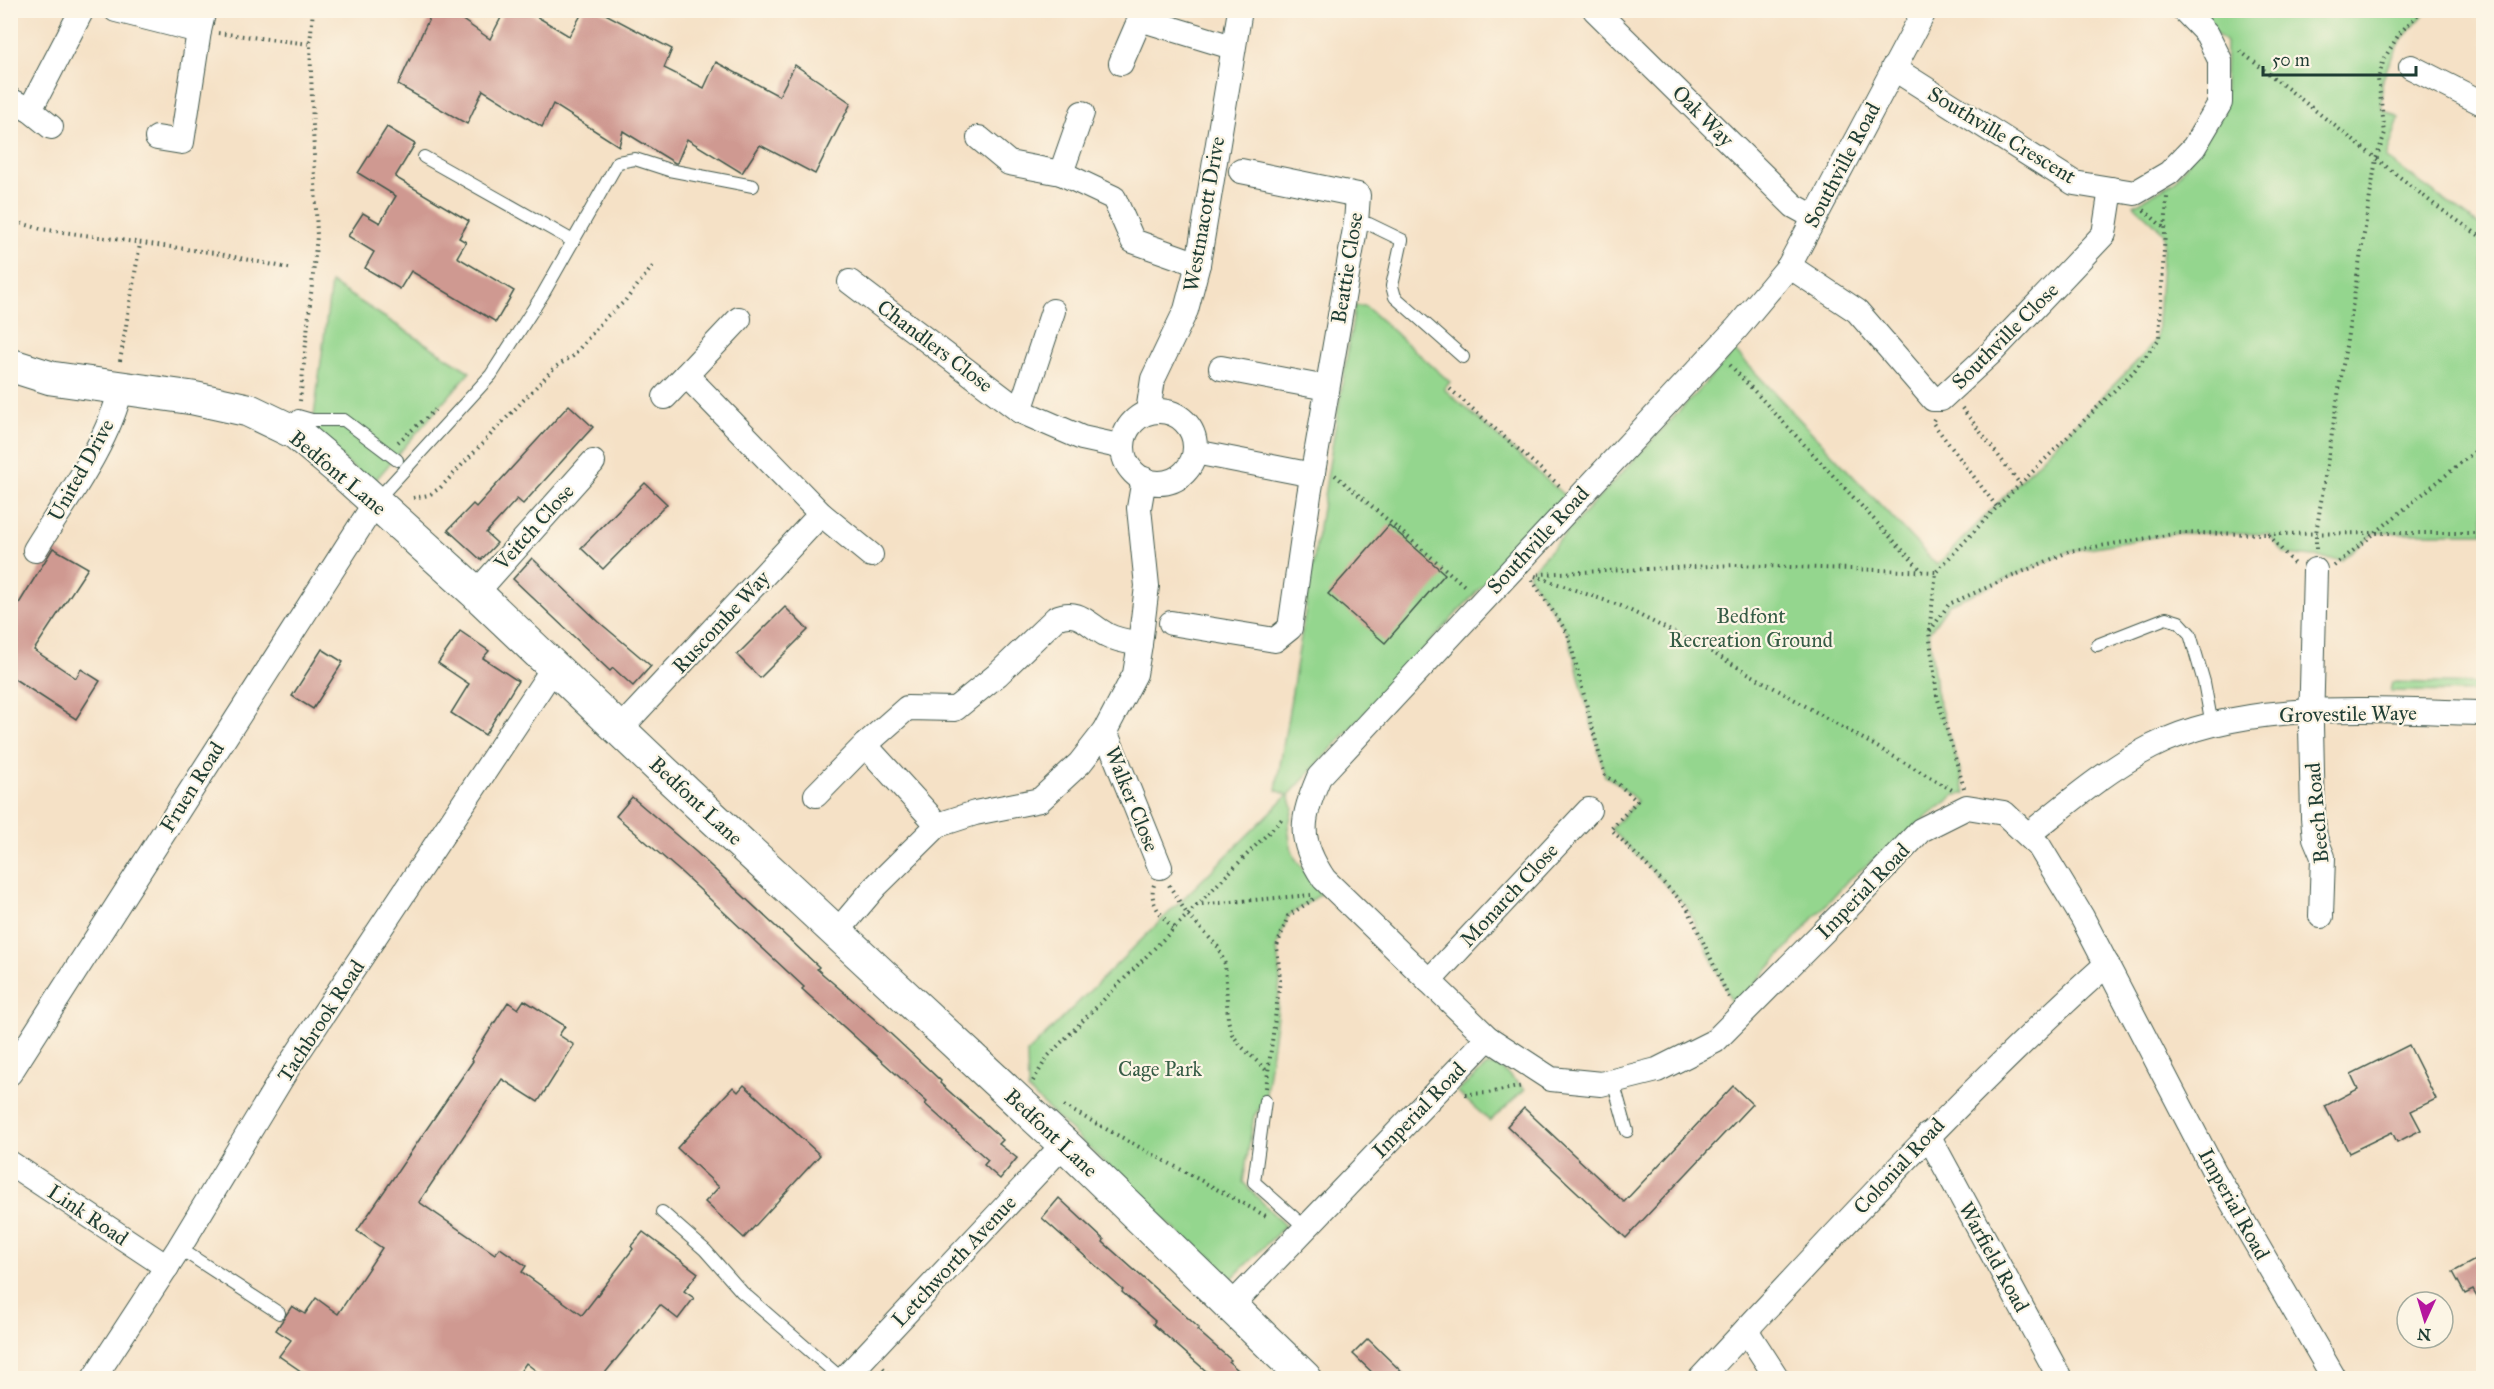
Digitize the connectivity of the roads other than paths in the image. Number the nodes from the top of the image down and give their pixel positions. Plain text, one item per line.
1 (82, 10) edge
2 (116, 10) edge
3 (1240, 10) edge
4 (1595, 10) edge
5 (1925, 10) edge
6 (2184, 10) edge
7 (1142, 15) edge
8 (201, 21) edge
9 (1232, 47) junction
10 (1121, 63) dead end
11 (2411, 67) dead end
12 (1893, 68) junction
13 (2484, 104) edge
14 (20, 105) edge
15 (1082, 113) dead end
16 (51, 127) dead end
17 (157, 138) dead end
18 (979, 138) dead end
19 (424, 157) dead end
20 (1241, 171) dead end
21 (1060, 174) junction
22 (753, 186) dead end
23 (2111, 189) junction
24 (1814, 217) junction
25 (1356, 223) junction
26 (573, 241) junction
27 (1198, 264) junction
28 (1789, 266) junction
29 (850, 282) dead end
30 (1053, 311) dead end
31 (739, 319) dead end
32 (1463, 357) dead end
33 (10, 365) edge
34 (1221, 368) dead end
35 (686, 375) junction
36 (119, 388) junction
37 (1327, 388) junction
38 (665, 397) dead end
39 (1020, 411) junction
40 (1148, 412) junction
41 (297, 425) junction
42 (1123, 447) junction
43 (1195, 452) junction
44 (397, 460) dead end
45 (593, 462) dead end
46 (1313, 470) junction
47 (1144, 479) junction
48 (375, 503) junction
49 (821, 514) junction
50 (35, 550) dead end
51 (871, 555) dead end
52 (2315, 570) road end
53 (476, 592) junction
54 (1171, 623) dead end
55 (1140, 644) junction
56 (2097, 645) dead end
57 (554, 667) junction
58 (2311, 711) junction
59 (2484, 713) edge
60 (2212, 725) junction
61 (620, 729) junction
62 (1105, 731) junction
63 (865, 745) junction
64 (816, 795) dead end
65 (1589, 810) dead end
66 (938, 825) junction
67 (2029, 834) junction
68 (1164, 876) road end
69 (2321, 916) dead end
70 (836, 933) junction
71 (2107, 964) junction
72 (1429, 981) junction
73 (1488, 1038) junction
74 (10, 1073) edge
75 (1613, 1081) junction
76 (1265, 1101) road end
77 (1627, 1131) dead end
78 (1928, 1135) junction
79 (1065, 1144) junction
80 (10, 1163) edge
81 (662, 1212) dead end
82 (1307, 1229) junction
83 (173, 1258) junction
84 (1230, 1306) junction
85 (279, 1313) dead end
86 (1746, 1330) junction
87 (94, 1378) edge
88 (843, 1378) edge
89 (1305, 1378) edge
90 (1701, 1378) edge
91 (1777, 1378) edge
92 (2060, 1378) edge
93 (2334, 1378) edge

1 - 14 street
2 - 8 street
3 - 9 street, Westmacott Drive
4 - 24 street, Oak Way
5 - 12 street, Southville Road
6 - 23 street, Southville Crescent
7 - 9 street
7 - 10 street
8 - 17 street
9 - 27 street, Westmacott Drive
11 - 13 street
12 - 23 street, Southville Crescent
12 - 24 street, Southville Road
14 - 16 street
15 - 21 street
18 - 21 street
19 - 26 lane
20 - 25 street, Beattie Close
21 - 27 street
22 - 26 lane
23 - 28 street, Southville Close
24 - 28 street, Southville Road
25 - 32 lane
25 - 37 street, Beattie Close
26 - 48 lane
27 - 40 street, Westmacott Drive
28 - 72 street, Southville Road
29 - 39 street, Chandlers Close
30 - 39 street, Chandlers Close
31 - 35 street
33 - 36 main road, Bedfont Lane
34 - 37 street
35 - 38 street
35 - 49 street
36 - 41 main road, Bedfont Lane
36 - 50 street, United Drive
37 - 46 street, Beattie Close
39 - 42 street, Chandlers Close
40 - 42 street
40 - 43 street
41 - 44 lane
41 - 48 main road, Bedfont Lane
42 - 47 street
43 - 46 street
43 - 47 street
45 - 53 street, Veitch Close
46 - 54 street, Beattie Close
47 - 55 street
48 - 53 main road, Bedfont Lane
48 - 74 street, Fruen Road
49 - 51 street
49 - 61 street, Ruscombe Way
52 - 58 street, Beech Road
53 - 57 main road, Bedfont Lane
55 - 62 street
55 - 63 street
56 - 60 lane
57 - 61 main road, Bedfont Lane
57 - 83 street, Tachbrook Road
58 - 59 street, Grovestile Waye
58 - 60 street, Grovestile Waye
58 - 69 street, Beech Road
60 - 67 street, Grovestile Waye
61 - 70 main road, Bedfont Lane
62 - 66 street
62 - 68 street, Walker Close
63 - 64 street
63 - 66 street
65 - 72 street, Monarch Close
66 - 70 street
67 - 71 street, Imperial Road
67 - 75 street, Imperial Road
70 - 79 main road, Bedfont Lane
71 - 78 street, Colonial Road
71 - 93 street, Imperial Road
72 - 73 street, Southville Road
73 - 75 street, Imperial Road
73 - 82 street, Imperial Road
75 - 77 lane
76 - 82 lane
78 - 86 street, Colonial Road
78 - 92 street, Warfield Road
79 - 84 main road, Bedfont Lane
79 - 88 street, Letchworth Avenue
80 - 83 street, Link Road
81 - 88 lane
82 - 84 street, Imperial Road
83 - 85 lane
83 - 87 street, Tachbrook Road
84 - 89 main road, Bedfont Lane
86 - 90 street, Colonial Road
86 - 91 street

